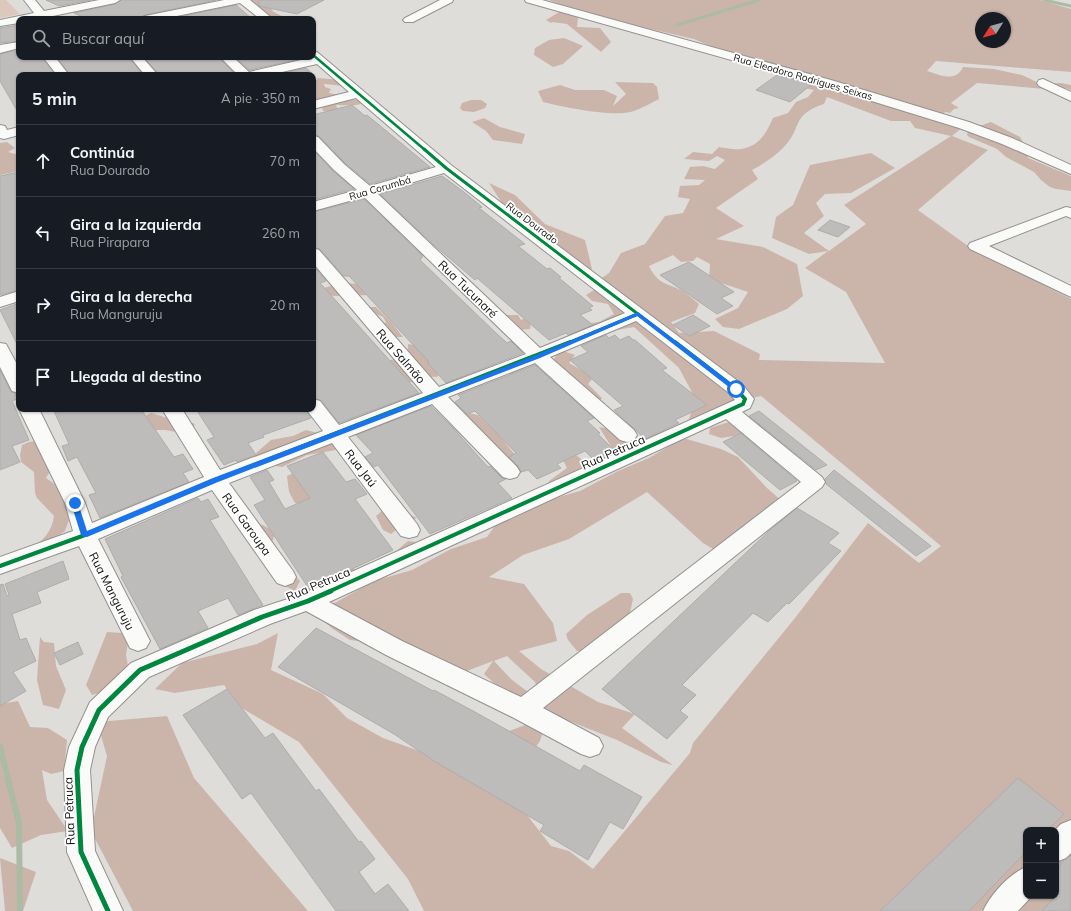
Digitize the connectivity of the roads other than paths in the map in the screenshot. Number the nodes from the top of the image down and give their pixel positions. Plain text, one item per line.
1 (29, 0) edge
2 (115, 0) edge
3 (240, 0) edge
4 (243, 0) edge
5 (448, 0) edge
6 (530, 0) edge
7 (41, 16) edge
8 (46, 16) edge
9 (182, 16) edge
10 (263, 16) edge
11 (16, 20) edge
12 (409, 20) dead end
13 (0, 23) edge
14 (16, 46) edge
15 (0, 49) edge
16 (316, 57) edge
17 (51, 60) edge
18 (139, 60) edge
19 (229, 60) edge
20 (306, 60) edge
21 (61, 72) edge
22 (149, 72) edge
23 (242, 72) edge
24 (264, 72) edge
25 (1044, 83) dead end
26 (359, 93) junction
27 (1071, 97) edge
28 (316, 104) edge
29 (16, 131) edge
30 (2, 132) edge
31 (316, 143) edge
32 (1047, 160) junction
33 (1071, 161) edge
34 (446, 168) junction
35 (1071, 170) edge
36 (367, 191) junction
37 (316, 206) edge
38 (1071, 213) edge
39 (316, 256) edge
40 (1071, 292) edge
41 (16, 297) edge
42 (0, 302) edge
43 (638, 314) junction
44 (0, 348) edge
45 (538, 356) junction
46 (16, 382) edge
47 (436, 396) junction
48 (736, 405) junction
49 (316, 409) edge
50 (30, 412) edge
51 (174, 412) edge
52 (336, 435) junction
53 (626, 435) dead end
54 (510, 472) dead end
55 (216, 480) junction
56 (410, 530) dead end
57 (84, 535) junction
58 (0, 566) edge
59 (285, 577) dead end
60 (308, 601) junction
61 (138, 640) dead end
62 (523, 710) junction
63 (590, 746) dead end
64 (1071, 833) edge
65 (1059, 846) edge
66 (1023, 884) edge
67 (108, 911) edge
68 (998, 911) edge

1 - 7 street
2 - 8 street
3 - 9 street
4 - 10 street
5 - 12 street
6 - 32 street, Rua Eleodoro Rodrigues Seixas
11 - 13 street
14 - 15 street
16 - 26 street, Rua Dourado
17 - 21 street
18 - 22 street
19 - 23 street
20 - 24 street
25 - 27 street
26 - 28 street
26 - 34 street, Rua Dourado
29 - 30 street
31 - 36 street, Rua Tucunaré
32 - 33 street
32 - 35 street, Rua Eleodoro Rodrigues Seixas
34 - 36 street, Rua Corumbá
34 - 43 street, Rua Dourado
36 - 37 street, Rua Corumbá
36 - 45 street, Rua Tucunaré
38 - 40 street
39 - 47 street, Rua Salmão
41 - 42 street
43 - 45 street
43 - 48 street, Rua Dourado
44 - 46 street
45 - 47 street
45 - 53 street, Rua Tucunaré
47 - 52 street
47 - 54 street, Rua Salmão
48 - 60 street, Rua Petruca
48 - 62 street, Rua Dourado
49 - 52 street, Rua Jaú
50 - 57 street, Rua Manguruju
51 - 55 street, Rua Garoupa
52 - 55 street
52 - 56 street, Rua Jaú
55 - 57 street
55 - 59 street, Rua Garoupa
57 - 58 street
57 - 61 street, Rua Manguruju
60 - 62 street
60 - 67 street, Rua Petruca
62 - 63 street
64 - 65 street
66 - 68 street

